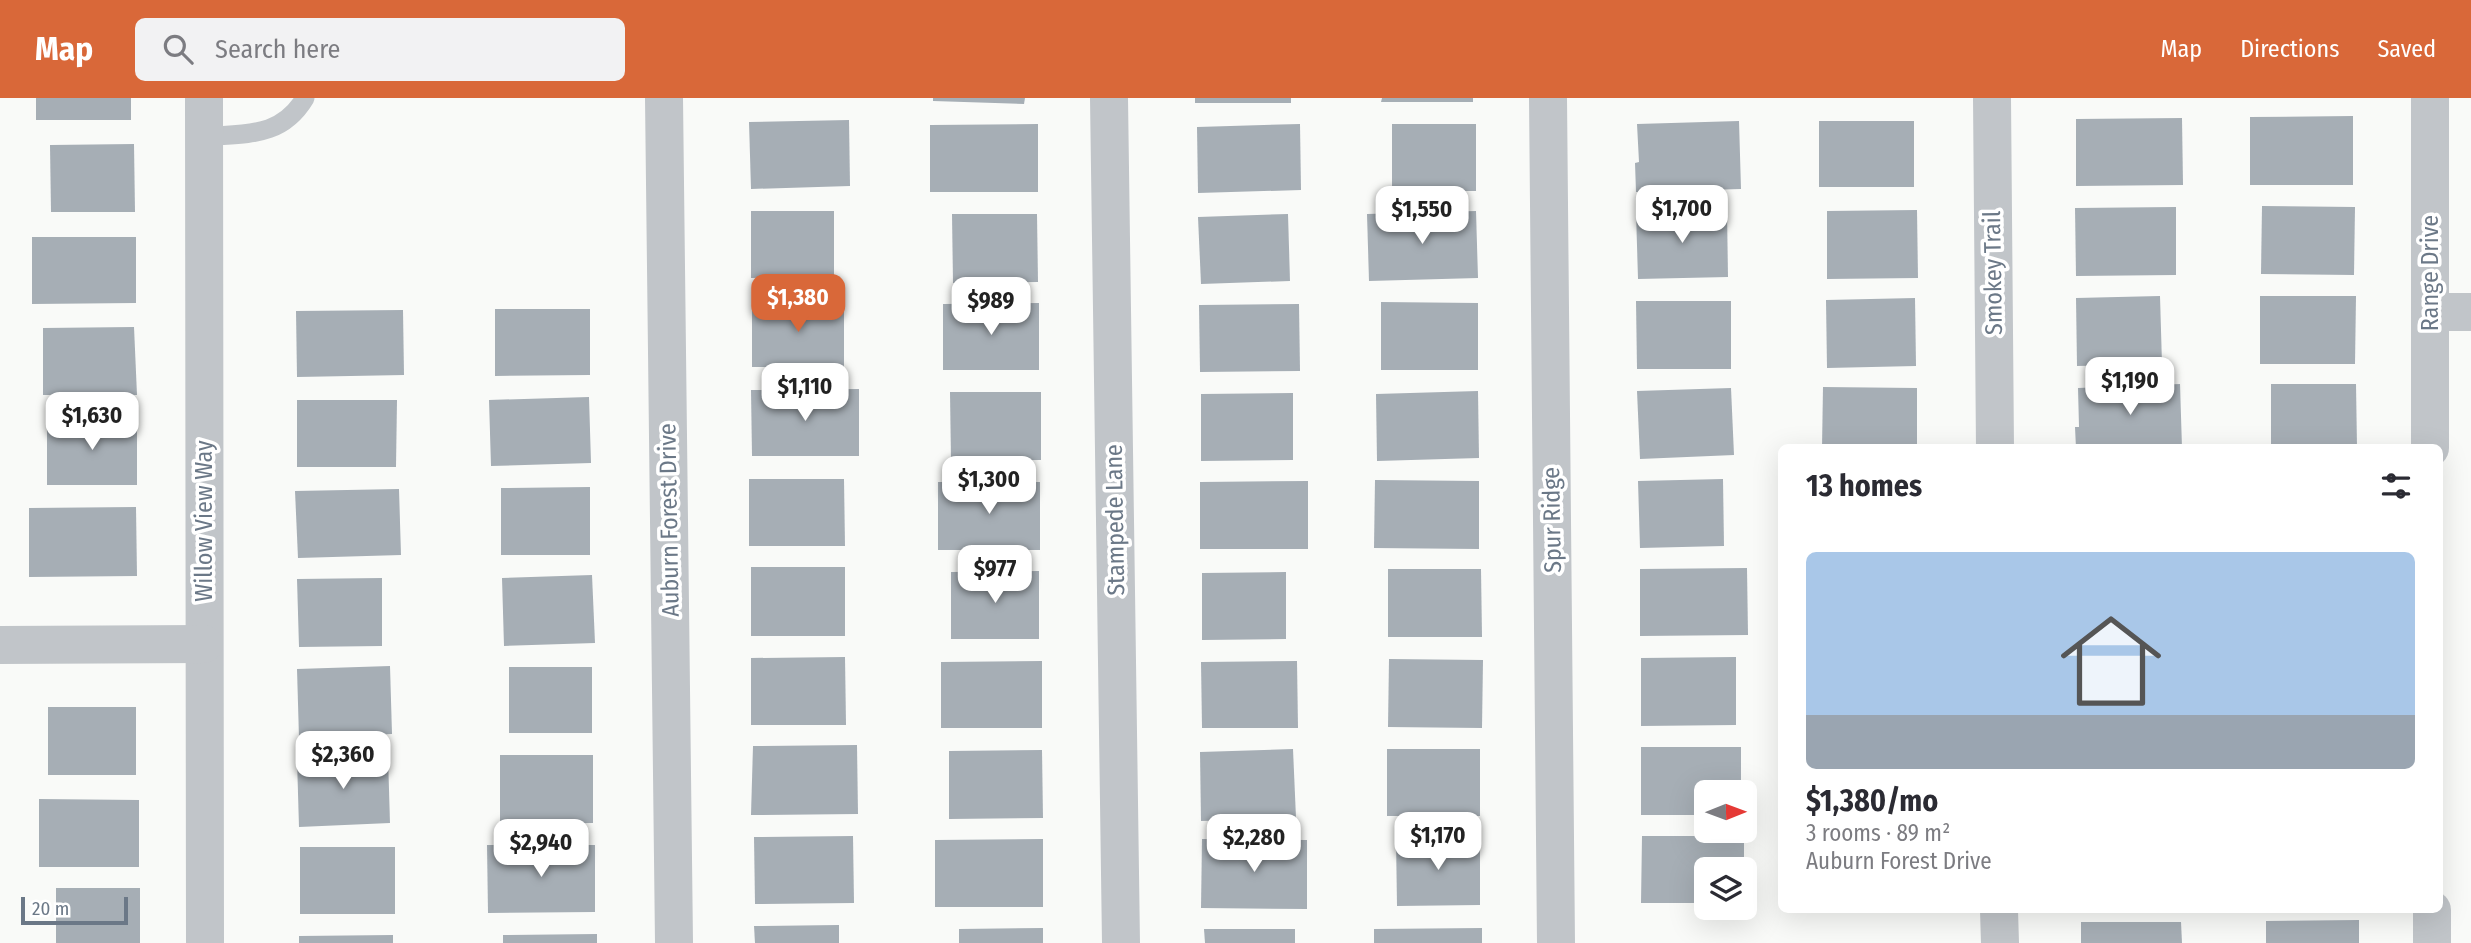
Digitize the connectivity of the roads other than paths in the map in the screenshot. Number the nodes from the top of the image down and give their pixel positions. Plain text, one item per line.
1 (204, 98) edge
2 (305, 98) edge
3 (664, 98) edge
4 (1109, 98) edge
5 (1548, 98) edge
6 (1992, 98) edge
7 (2430, 98) edge
8 (204, 136) junction
9 (2430, 312) junction
10 (2471, 312) edge
11 (1995, 444) edge
12 (2430, 444) edge
13 (204, 644) junction
14 (0, 645) edge
15 (1999, 913) edge
16 (2432, 913) edge
17 (205, 943) edge
18 (674, 943) edge
19 (1121, 943) edge
20 (1556, 943) edge
21 (2000, 943) edge
22 (2432, 943) edge

1 - 8 street, Willow View Way
2 - 8 lane
3 - 18 street, Auburn Forest Drive
4 - 19 street, Stampede Lane
5 - 20 street, Spur Ridge
6 - 11 street, Smokey Trail
7 - 9 street, Range Drive
8 - 13 street, Willow View Way
9 - 10 street
9 - 12 street, Range Drive
13 - 14 street
13 - 17 street, Willow View Way
15 - 21 street
16 - 22 street

